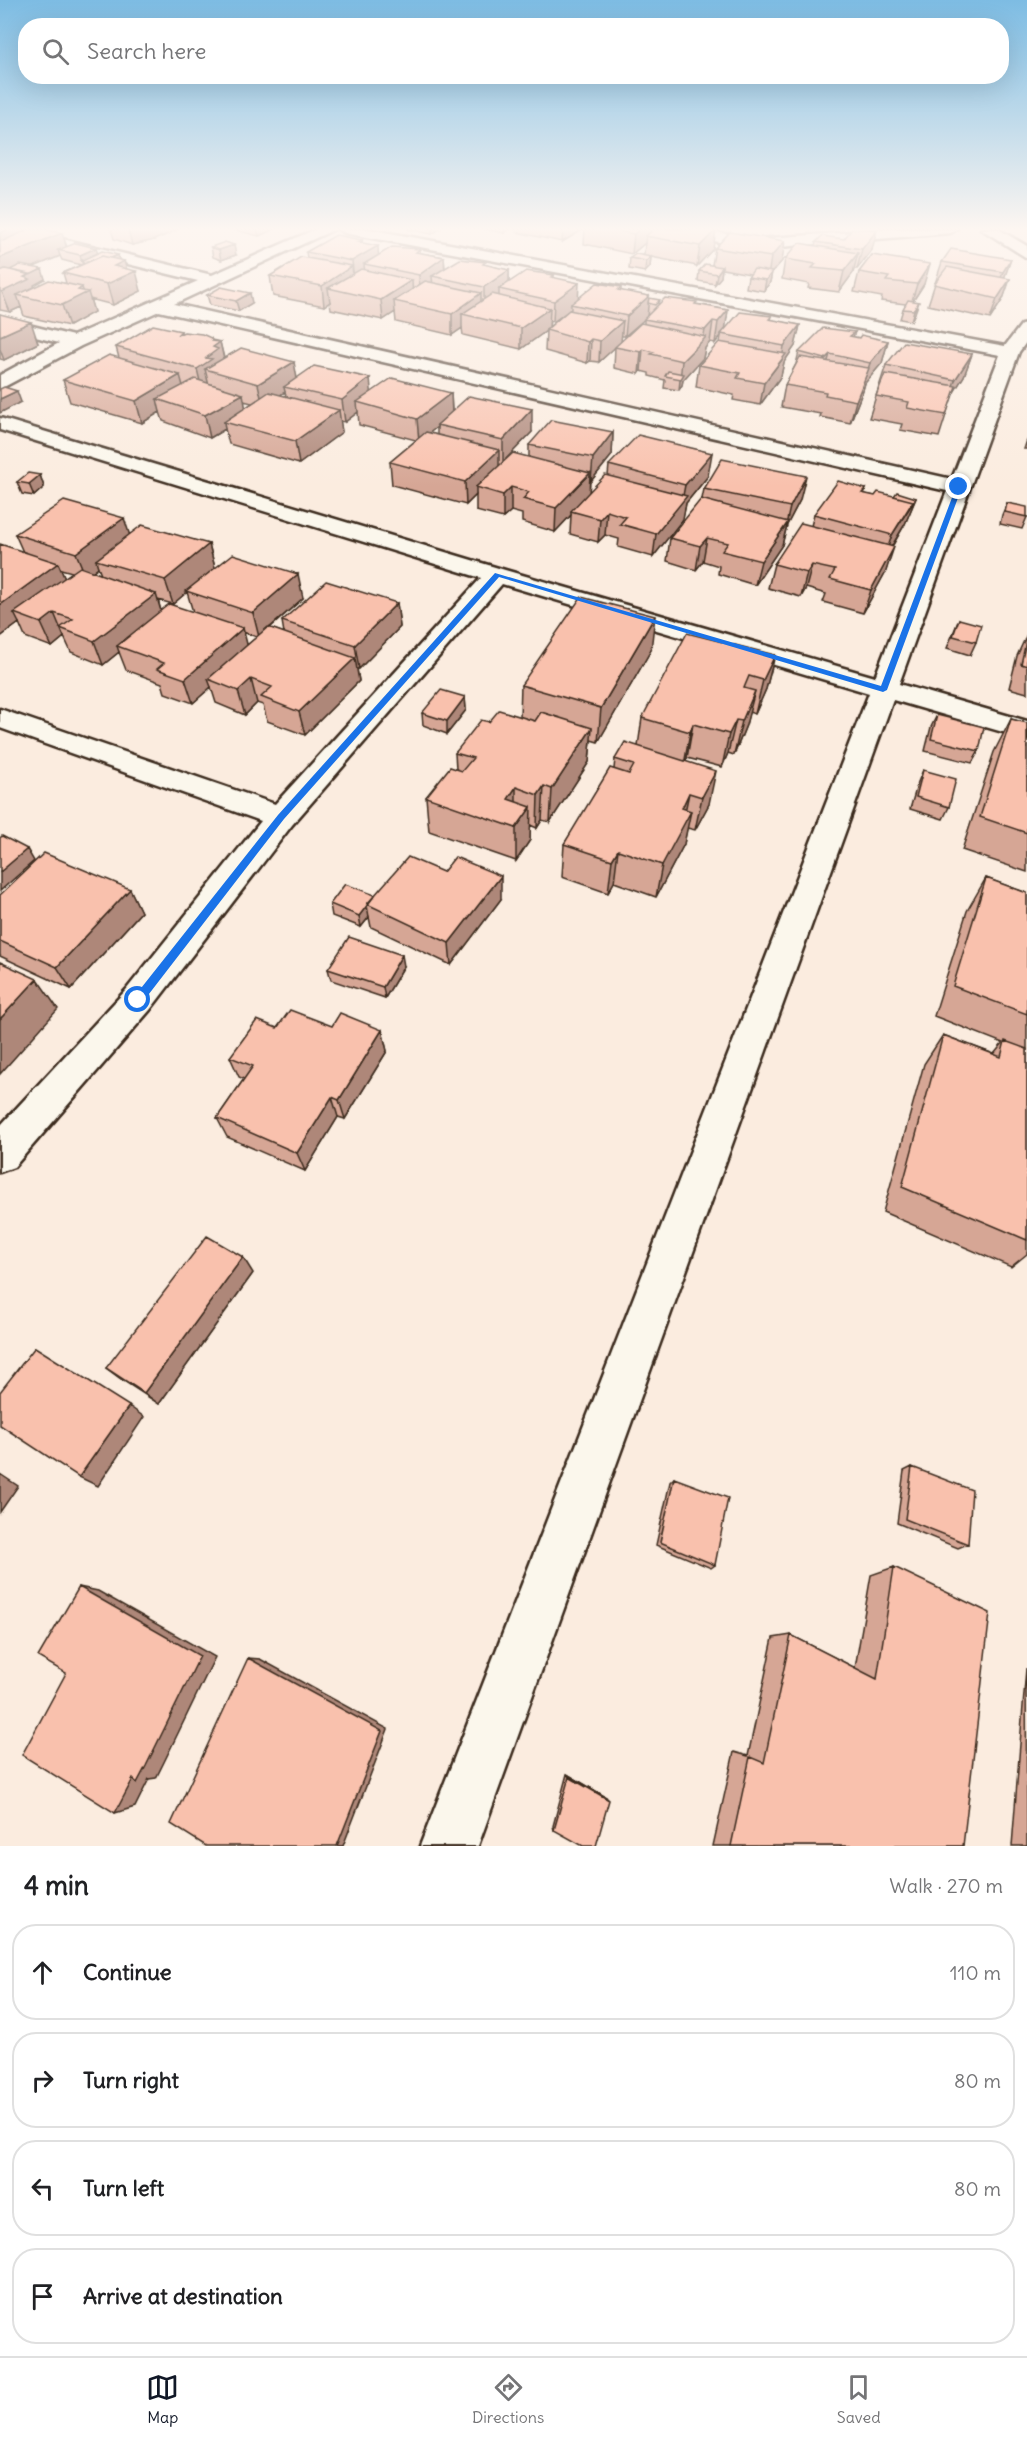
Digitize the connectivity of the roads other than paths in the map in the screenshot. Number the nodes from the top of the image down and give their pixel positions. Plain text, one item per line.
1 (135, 315) edge
2 (202, 315) edge
3 (868, 315) edge
4 (0, 322) edge
5 (1019, 340) edge
6 (75, 342) junction
7 (0, 382) edge
8 (0, 424) edge
9 (959, 487) junction
10 (497, 575) junction
11 (883, 690) junction
12 (0, 718) edge
13 (1027, 730) edge
14 (281, 817) junction
15 (0, 1154) edge
16 (449, 1846) edge

1 - 6 street
2 - 9 street
3 - 5 street
4 - 6 street
5 - 9 street
6 - 7 street
8 - 10 street
9 - 11 street
10 - 11 street
10 - 14 street
11 - 13 street
11 - 16 street
12 - 14 street
14 - 15 street

